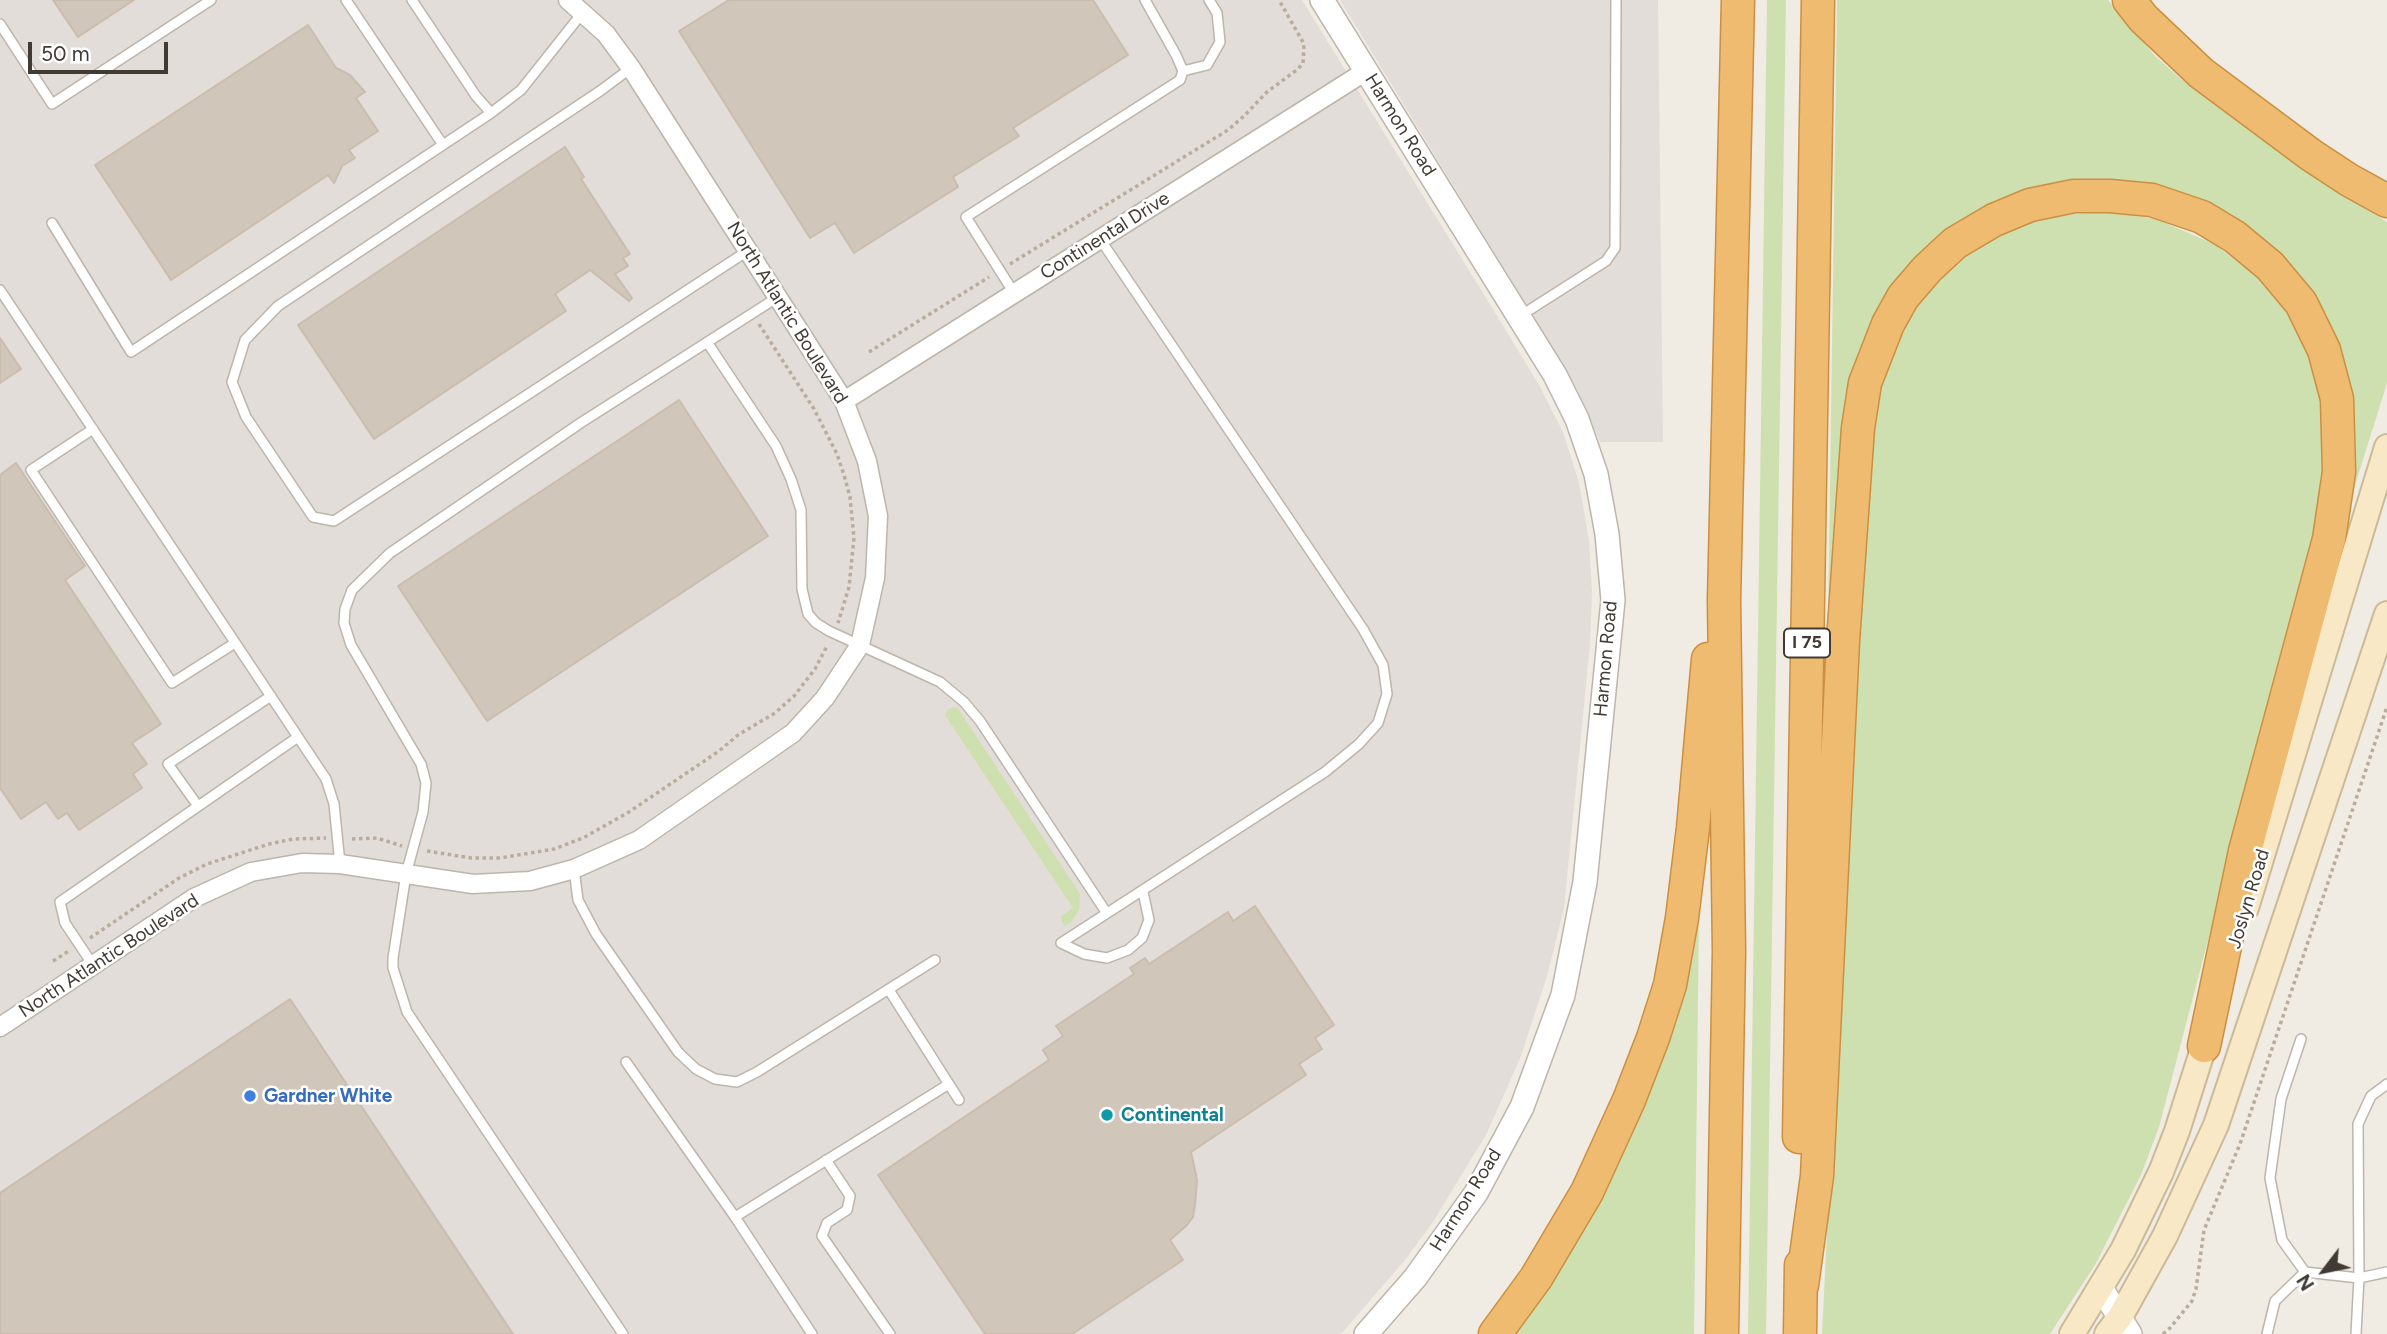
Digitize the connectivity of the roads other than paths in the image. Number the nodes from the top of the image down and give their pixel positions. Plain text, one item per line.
1 (211, 0) edge
2 (346, 0) edge
3 (412, 0) edge
4 (568, 0) edge
5 (1145, 0) edge
6 (1209, 0) edge
7 (1322, 0) edge
8 (1616, 0) edge
9 (1738, 0) edge
10 (1818, 0) edge
11 (2129, 0) edge
12 (583, 12) junction
13 (0, 24) edge
14 (631, 68) junction
15 (1183, 71) junction
16 (1366, 71) junction
17 (491, 113) junction
18 (443, 145) junction
19 (2387, 201) edge
20 (52, 223) dead end
21 (1100, 239) junction
22 (749, 250) junction
23 (0, 290) edge
24 (1014, 293) junction
25 (778, 297) junction
26 (1518, 316) junction
27 (707, 342) junction
28 (844, 401) junction
29 (93, 429) junction
30 (2387, 447) edge
31 (1724, 600) junction
32 (2387, 614) edge
33 (236, 643) junction
34 (860, 646) junction
35 (271, 696) junction
36 (298, 737) junction
37 (198, 806) junction
38 (340, 864) junction
39 (574, 869) junction
40 (406, 874) junction
41 (1143, 892) junction
42 (1105, 912) junction
43 (935, 960) dead end
44 (93, 965) junction
45 (888, 990) junction
46 (0, 1027) edge
47 (2301, 1039) dead end
48 (2204, 1046) junction
49 (626, 1062) dead end
50 (949, 1084) junction
51 (2387, 1084) edge
52 (959, 1100) dead end
53 (826, 1160) junction
54 (735, 1217) junction
55 (2305, 1272) junction
56 (2387, 1272) edge
57 (2359, 1278) junction
58 (1802, 1285) junction
59 (2101, 1288) junction
60 (2119, 1328) edge
61 (623, 1334) edge
62 (812, 1334) edge
63 (890, 1334) edge
64 (1366, 1334) edge
65 (1495, 1334) edge
66 (1722, 1334) edge
67 (1800, 1334) edge
68 (2072, 1334) edge
69 (2267, 1334) edge
70 (2356, 1334) edge

1 - 13 lane
2 - 18 lane
3 - 17 lane
4 - 12 street, North Atlantic Boulevard
5 - 15 lane
6 - 15 lane
7 - 16 street, Harmon Road
8 - 26 lane
9 - 31 highway
10 - 58 highway, I 75
11 - 19 highway
12 - 14 street, North Atlantic Boulevard
12 - 17 lane
14 - 22 street, North Atlantic Boulevard
14 - 22 lane
15 - 24 lane
16 - 21 street, Continental Drive
16 - 26 street, Harmon Road
17 - 18 lane
18 - 20 lane
21 - 24 street, Continental Drive
21 - 41 lane
22 - 25 street, North Atlantic Boulevard
23 - 29 lane
24 - 28 street, Continental Drive
25 - 27 lane
25 - 28 street, North Atlantic Boulevard
26 - 64 street, Harmon Road
27 - 34 lane
27 - 40 lane
28 - 34 street, North Atlantic Boulevard
29 - 33 lane
29 - 33 lane
30 - 48 main road, Joslyn Road
31 - 65 highway
31 - 66 highway
32 - 60 main road, Joslyn Road
33 - 35 lane
34 - 39 street, North Atlantic Boulevard
34 - 42 lane
35 - 36 lane
35 - 37 lane
36 - 37 lane
36 - 38 lane
37 - 44 lane
38 - 40 street, North Atlantic Boulevard
38 - 44 street, North Atlantic Boulevard
39 - 40 street, North Atlantic Boulevard
39 - 45 lane
40 - 61 lane
41 - 42 lane
41 - 42 lane
43 - 45 lane
44 - 46 street, North Atlantic Boulevard
45 - 50 lane
47 - 55 lane
48 - 58 highway
48 - 59 main road, Joslyn Road
49 - 54 lane
50 - 52 lane
50 - 53 lane
51 - 57 lane
53 - 54 lane
53 - 63 lane
54 - 62 lane
55 - 57 lane
55 - 69 lane
56 - 57 lane
57 - 70 lane
58 - 67 highway, I 75
59 - 60 street
59 - 68 main road, Joslyn Road

